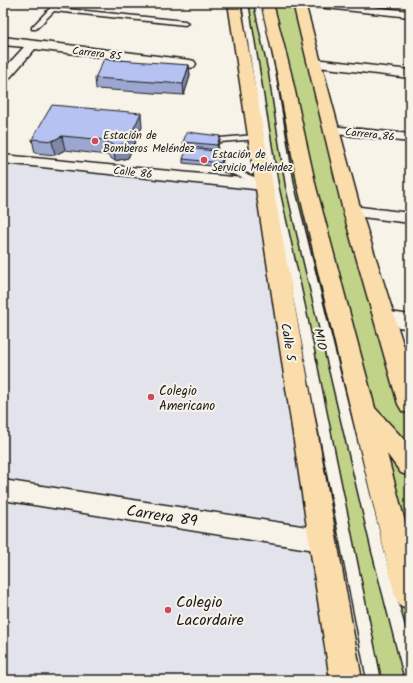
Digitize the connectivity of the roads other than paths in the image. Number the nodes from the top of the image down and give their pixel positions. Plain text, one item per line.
1 (58, 3) edge
2 (234, 3) edge
3 (245, 3) edge
4 (257, 3) edge
5 (267, 3) edge
6 (299, 3) edge
7 (307, 3) edge
8 (52, 9) junction
9 (410, 14) edge
10 (185, 23) dead end
11 (34, 28) dead end
12 (3, 41) edge
13 (32, 45) junction
14 (314, 63) junction
15 (190, 64) edge
16 (410, 74) edge
17 (3, 78) edge
18 (331, 130) junction
19 (256, 137) junction
20 (410, 138) edge
21 (220, 140) edge
22 (3, 159) edge
23 (221, 167) edge
24 (263, 183) junction
25 (352, 211) junction
26 (410, 218) edge
27 (384, 318) junction
28 (410, 322) edge
29 (410, 404) edge
30 (362, 411) junction
31 (410, 465) edge
32 (3, 490) edge
33 (321, 540) junction
34 (410, 596) edge
35 (410, 672) edge
36 (346, 680) edge
37 (374, 680) edge

1 - 8 lane
2 - 19 main road, Calle 5
3 - 37 lane, MIO
4 - 35 lane, MIO
5 - 30 main road
6 - 14 main road
7 - 9 street
8 - 10 lane
8 - 11 lane
12 - 13 street, Carrera 85
13 - 15 street, Carrera 85
13 - 17 street
14 - 16 street
14 - 18 main road
18 - 20 street, Carrera 86
18 - 25 main road
19 - 21 lane
19 - 24 main road, Calle 5
22 - 24 street, Calle 86
23 - 24 lane
24 - 33 main road, Calle 5
25 - 26 street
25 - 27 main road
27 - 28 street
27 - 29 main road
30 - 31 main road
30 - 34 main road
32 - 33 street, Carrera 89
33 - 36 main road, Calle 5

